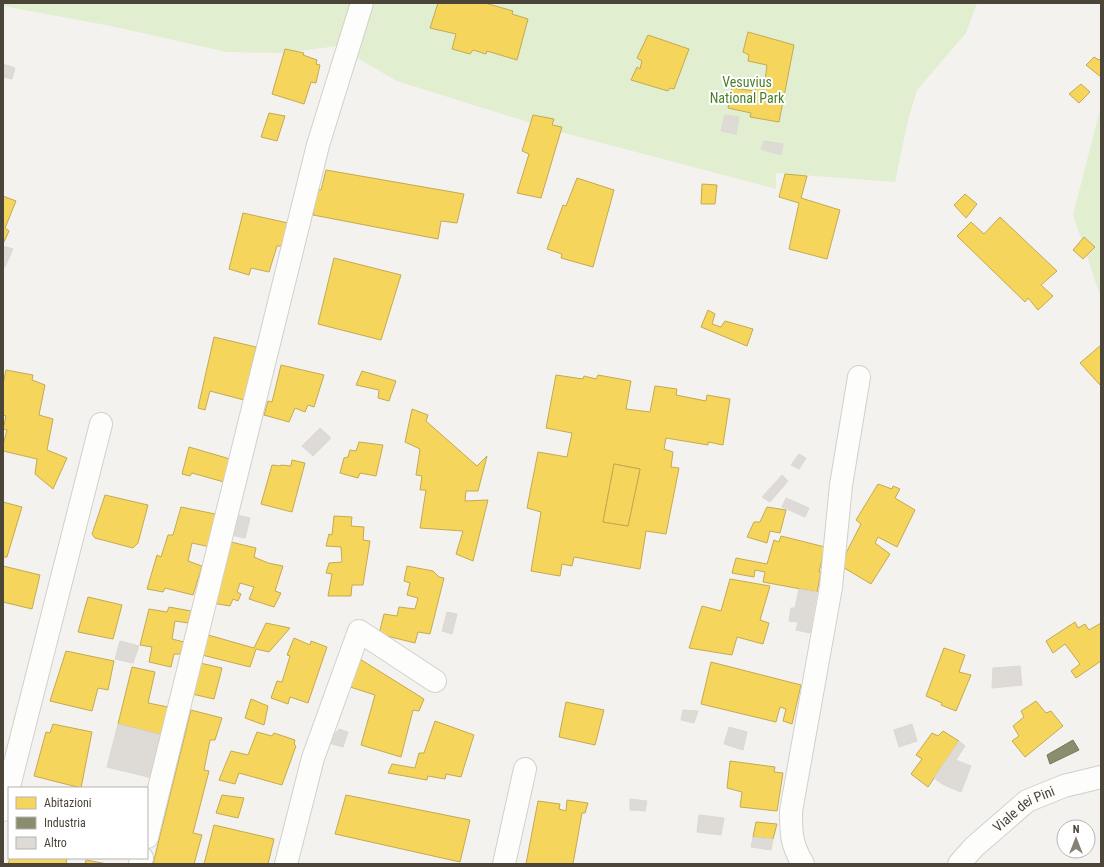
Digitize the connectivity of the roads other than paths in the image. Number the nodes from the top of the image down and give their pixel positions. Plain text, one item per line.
1 (362, 3) edge
2 (859, 377) dead end
3 (101, 424) dead end
4 (435, 681) dead end
5 (524, 769) dead end
6 (1101, 777) edge
7 (9, 787) edge
8 (8, 790) edge
9 (3, 810) edge
10 (148, 833) edge
11 (286, 864) edge
12 (504, 864) edge
13 (802, 864) edge
14 (959, 864) edge

1 - 10 street
2 - 13 street
3 - 7 street
4 - 11 street
5 - 12 street
6 - 14 street, Viale dei Pini
8 - 9 street

